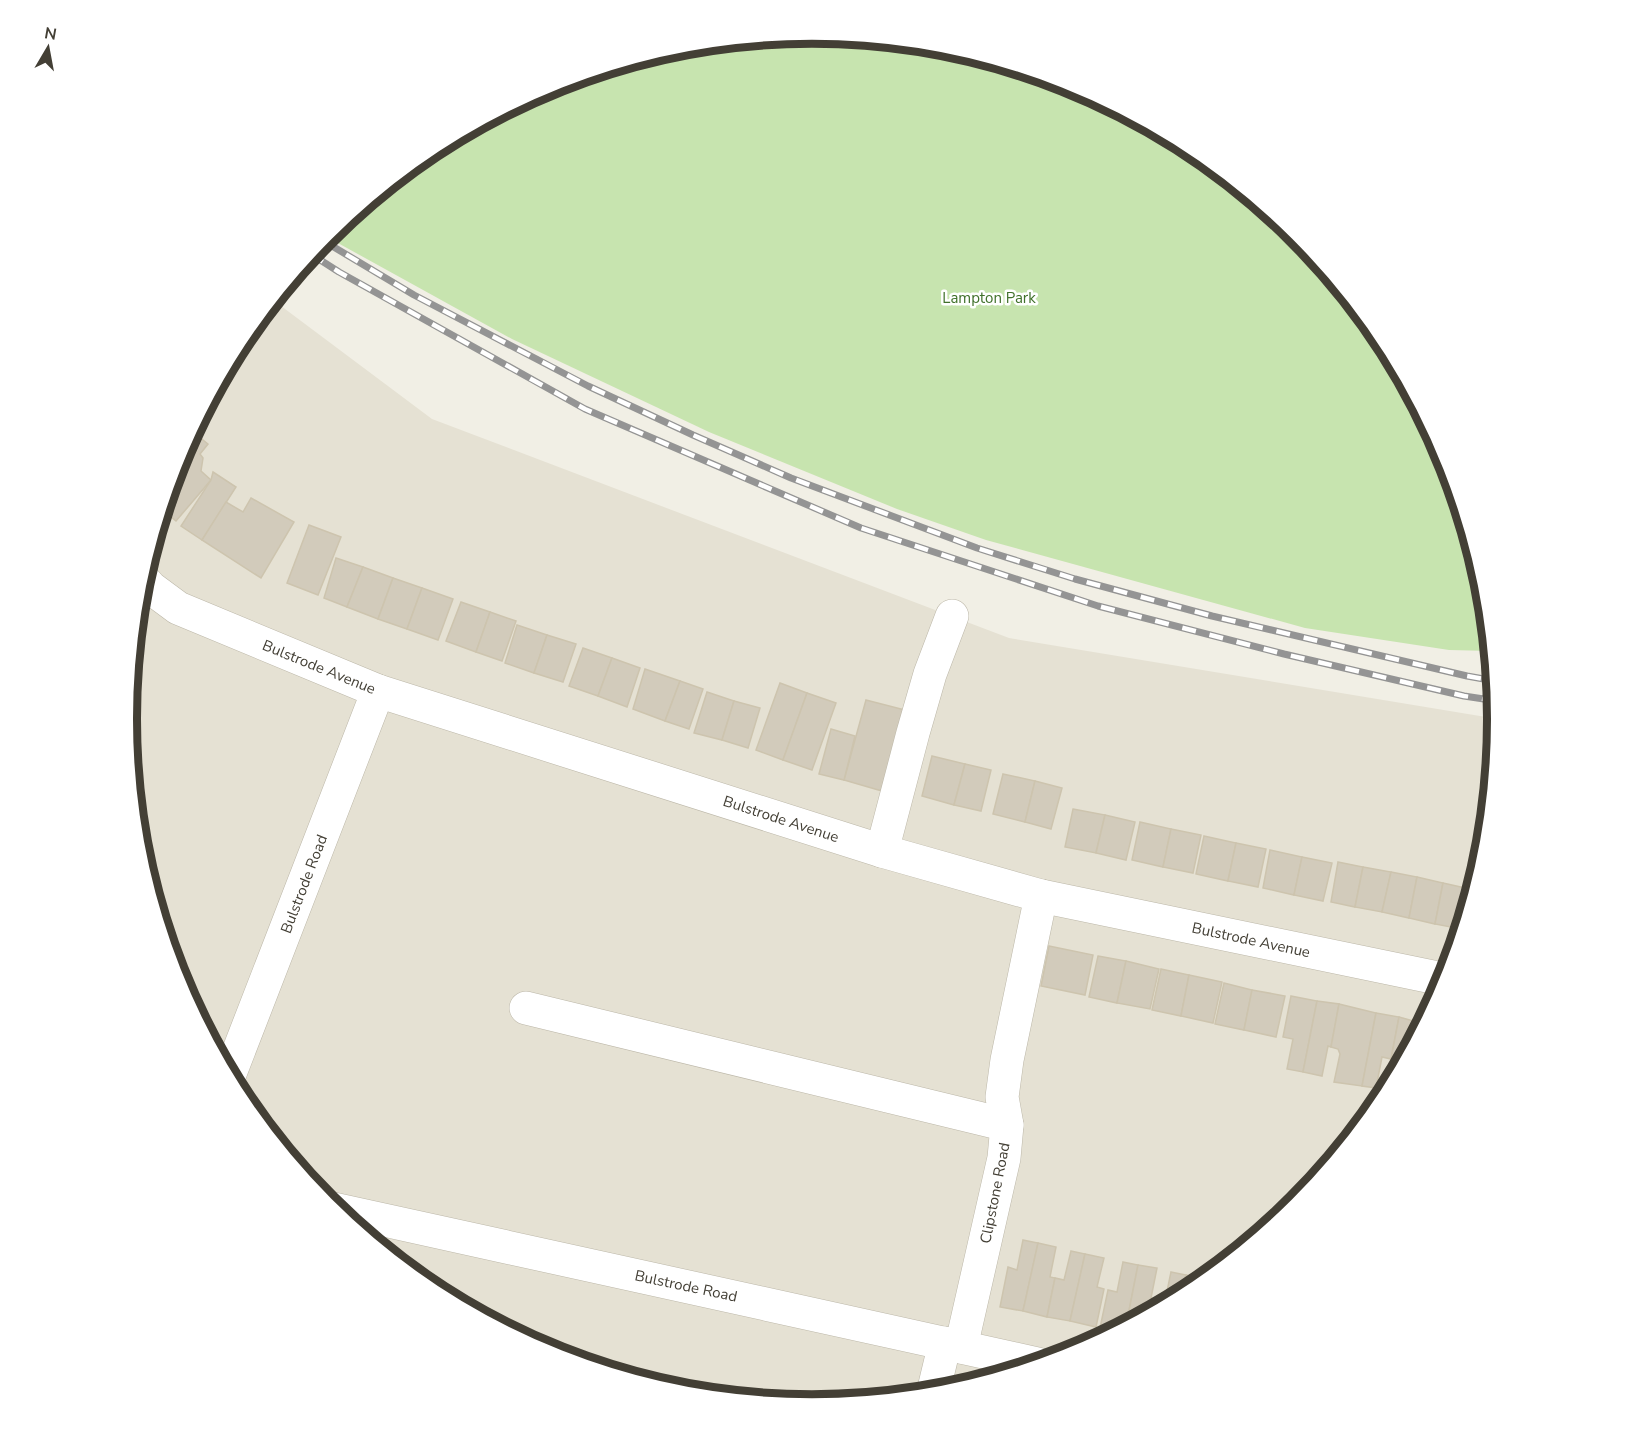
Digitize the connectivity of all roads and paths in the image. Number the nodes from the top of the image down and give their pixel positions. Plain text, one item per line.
1 (150, 587) edge
2 (952, 616) dead end
3 (378, 691) junction
4 (882, 851) junction
5 (1041, 896) junction
6 (1437, 978) edge
7 (526, 1008) dead end
8 (233, 1066) edge
9 (1007, 1125) junction
10 (352, 1213) edge
11 (953, 1345) junction
12 (1024, 1361) edge
13 (937, 1383) edge

1 - 3 street, Bulstrode Avenue
2 - 4 street
3 - 4 street, Bulstrode Avenue
3 - 8 street, Bulstrode Road
4 - 5 street, Bulstrode Avenue
5 - 6 street, Bulstrode Avenue
5 - 9 street, Clipstone Road
7 - 9 street
9 - 11 street, Clipstone Road
10 - 11 street, Bulstrode Road
11 - 12 street, Bulstrode Road
11 - 13 street, Clipstone Road

